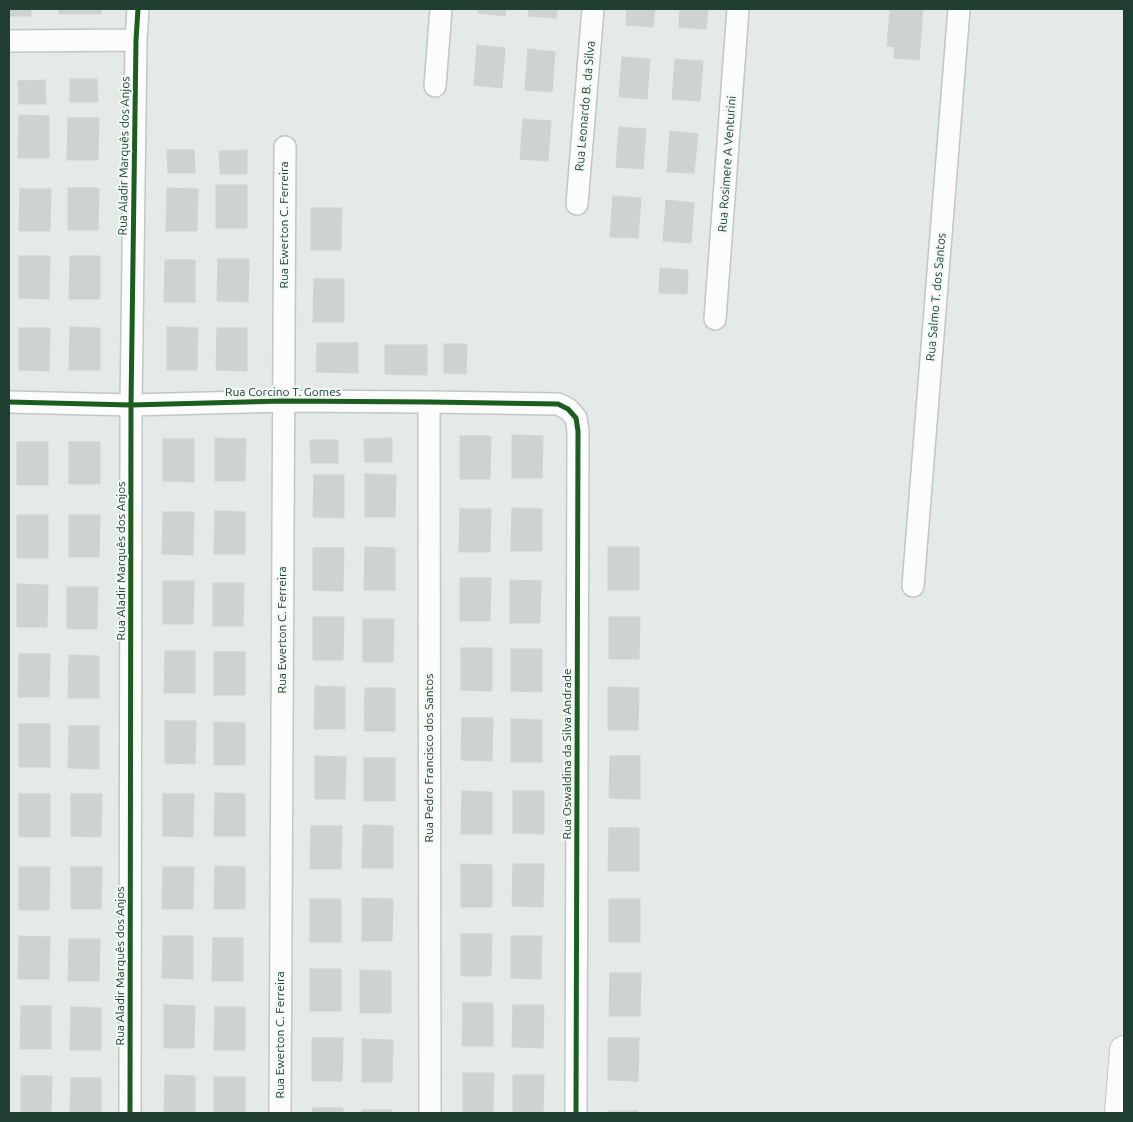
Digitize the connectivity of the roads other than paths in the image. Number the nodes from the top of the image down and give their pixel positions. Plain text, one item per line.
1 (138, 9) edge
2 (441, 9) edge
3 (593, 9) edge
4 (738, 9) edge
5 (959, 9) edge
6 (136, 40) junction
7 (9, 41) edge
8 (435, 86) dead end
9 (285, 147) dead end
10 (577, 204) dead end
11 (715, 319) dead end
12 (283, 401) junction
13 (9, 402) edge
14 (429, 402) junction
15 (131, 404) junction
16 (558, 404) joint
17 (913, 586) dead end
18 (1124, 1050) edge
19 (130, 1113) edge
20 (280, 1113) edge
21 (430, 1113) edge
22 (576, 1113) edge
23 (1119, 1113) edge

1 - 6 street, Rua Aladir Marquês dos Anjos
2 - 8 street
3 - 10 street, Rua Leonardo B. da Silva
4 - 11 street, Rua Rosimere A Venturini
5 - 17 street, Rua Salmo T. dos Santos
6 - 7 street
6 - 15 street, Rua Aladir Marquês dos Anjos
9 - 12 street, Rua Ewerton C. Ferreira
12 - 14 street, Rua Corcino T. Gomes
12 - 15 street, Rua Corcino T. Gomes
12 - 20 street, Rua Ewerton C. Ferreira
13 - 15 street, Rua Corcino T. Gomes
14 - 16 street, Rua Corcino T. Gomes
14 - 21 street, Rua Pedro Francisco dos Santos
15 - 19 street, Rua Aladir Marquês dos Anjos
16 - 22 street, Rua Oswaldina da Silva Andrade
18 - 23 street

